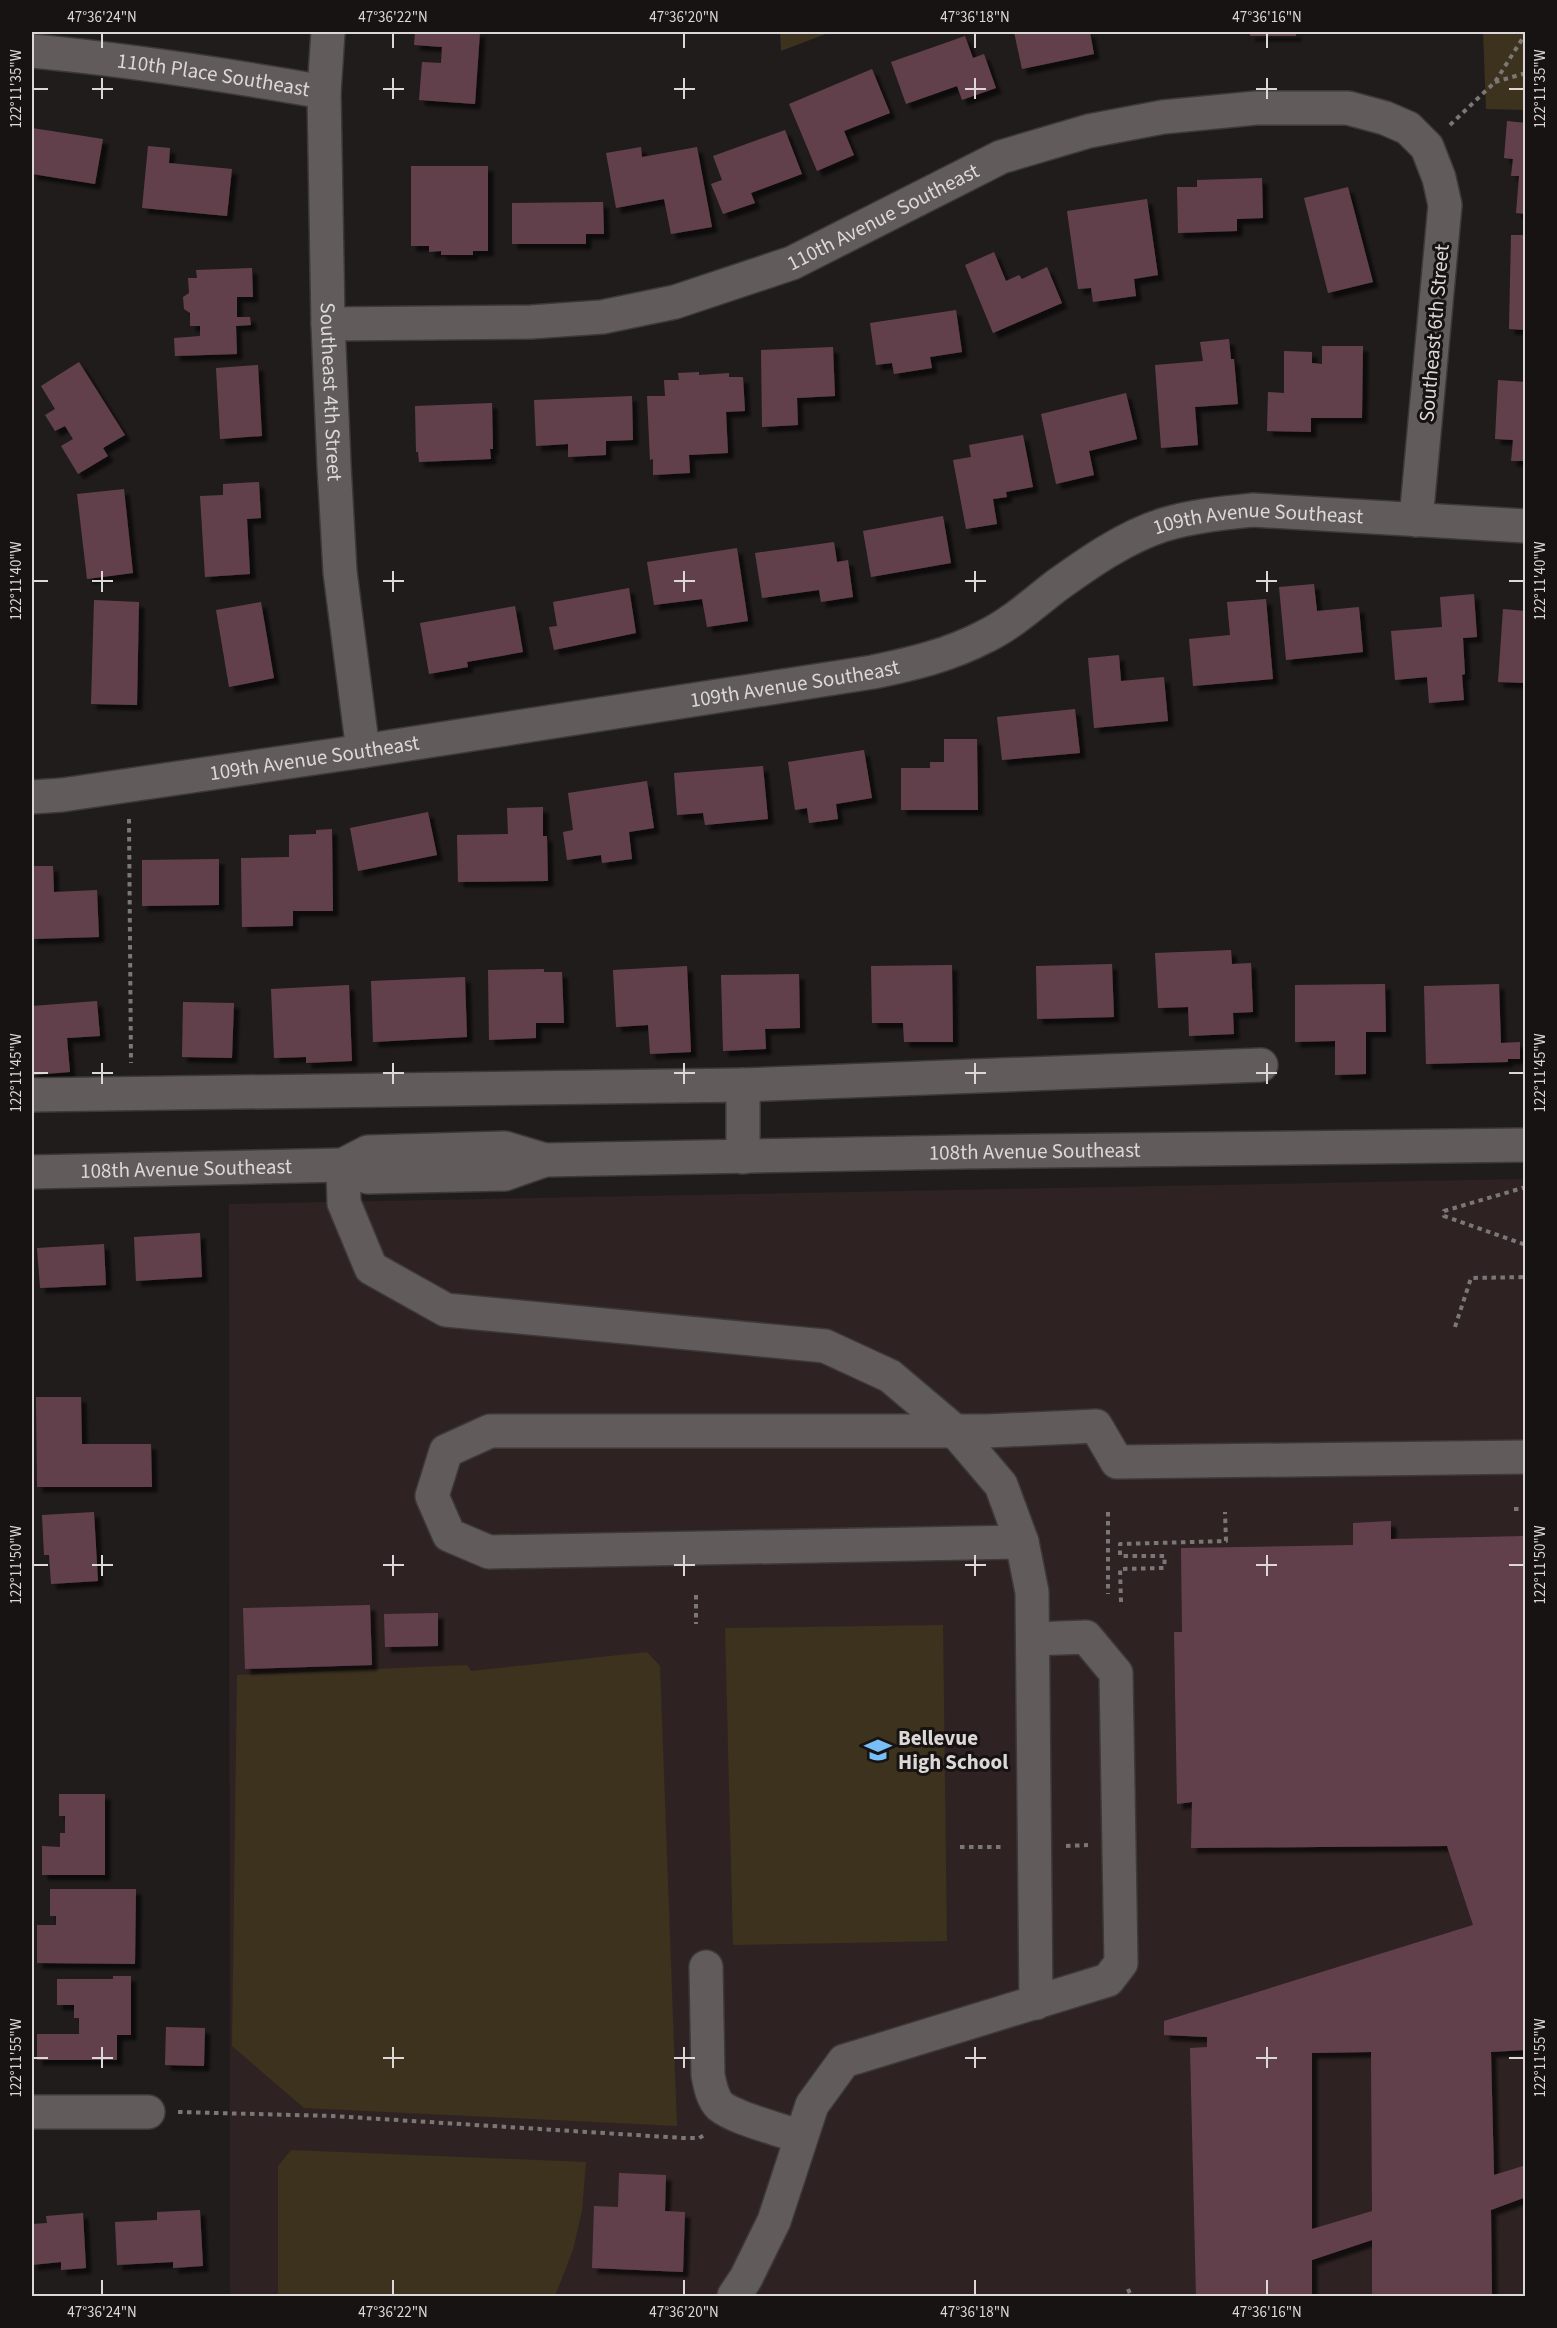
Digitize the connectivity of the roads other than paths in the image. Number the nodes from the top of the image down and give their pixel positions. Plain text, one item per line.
1 (328, 32) edge
2 (32, 51) edge
3 (324, 92) junction
4 (1427, 147) joint
5 (328, 324) junction
6 (1416, 520) junction
7 (1526, 526) edge
8 (363, 751) junction
9 (32, 797) edge
10 (1260, 1065) dead end
11 (743, 1085) junction
12 (32, 1095) edge
13 (1526, 1145) edge
14 (743, 1157) junction
15 (342, 1165) junction
16 (32, 1172) edge
17 (955, 1431) junction
18 (1526, 1457) edge
19 (1022, 1542) junction
20 (1033, 1640) junction
21 (706, 1967) dead end
22 (1036, 2003) junction
23 (32, 2112) edge
24 (148, 2112) road end
25 (800, 2137) junction
26 (734, 2296) edge

1 - 3 street, Southeast 4th Street
2 - 3 street, 110th Place Southeast
3 - 5 street, Southeast 4th Street
4 - 5 street, 110th Avenue Southeast
4 - 6 street, Southeast 6th Street
5 - 8 street, Southeast 4th Street
6 - 7 street, 109th Avenue Southeast
6 - 8 street, 109th Avenue Southeast
8 - 9 street, 109th Avenue Southeast
10 - 11 street
11 - 12 street
11 - 14 street
13 - 14 street, 108th Avenue Southeast
14 - 15 street, 108th Avenue Southeast
15 - 16 street, 108th Avenue Southeast
15 - 17 street
17 - 18 street
17 - 19 street
17 - 19 street
19 - 20 street
20 - 22 street
20 - 22 street
21 - 25 street
22 - 25 street
23 - 24 street
25 - 26 street

